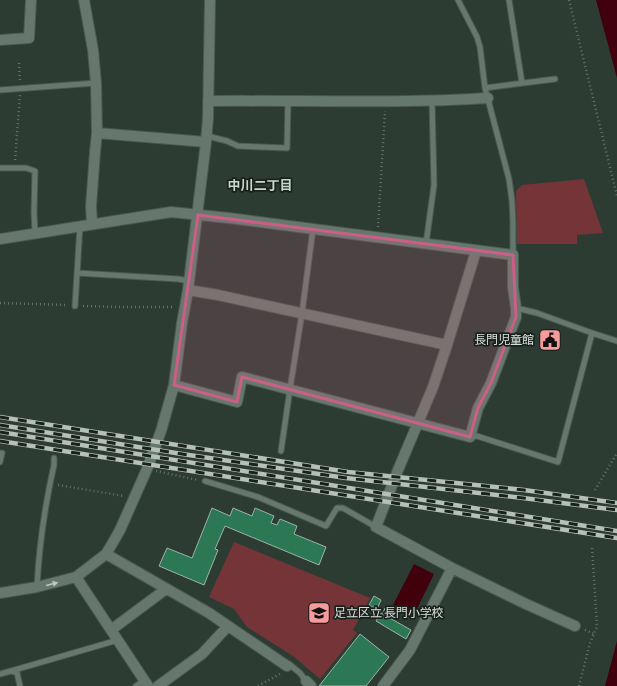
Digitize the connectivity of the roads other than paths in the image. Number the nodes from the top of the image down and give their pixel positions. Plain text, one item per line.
1 (31, 0) edge
2 (84, 0) edge
3 (210, 0) edge
4 (458, 0) edge
5 (509, 0) edge
6 (0, 40) edge
7 (555, 79) dead end
8 (96, 83) junction
9 (522, 83) junction
10 (0, 90) edge
11 (486, 93) junction
12 (208, 101) junction
13 (432, 101) junction
14 (288, 102) junction
15 (97, 133) junction
16 (206, 139) junction
17 (0, 168) edge
18 (198, 215) junction
19 (92, 224) junction
20 (80, 226) junction
21 (312, 229) junction
22 (35, 233) junction
23 (0, 239) edge
24 (426, 244) junction
25 (476, 251) junction
26 (513, 255) junction
27 (77, 273) junction
28 (188, 286) junction
29 (75, 306) road end
30 (516, 308) junction
31 (302, 313) junction
32 (592, 333) junction
33 (617, 341) edge
34 (447, 345) junction
35 (174, 385) junction
36 (290, 389) junction
37 (417, 423) junction
38 (470, 437) junction
39 (281, 451) dead end
40 (2, 453) dead end
41 (54, 458) dead end
42 (0, 462) edge
43 (204, 482) road end
44 (376, 527) junction
45 (106, 554) junction
46 (452, 568) junction
47 (76, 577) junction
48 (37, 587) junction
49 (166, 589) junction
50 (0, 593) edge
51 (228, 626) junction
52 (575, 626) dead end
53 (111, 630) junction
54 (118, 640) junction
55 (287, 666) joint
56 (11, 671) junction
57 (0, 674) edge
58 (147, 683) edge
59 (308, 684) edge
60 (20, 686) edge
61 (136, 686) edge
62 (158, 686) edge
63 (383, 686) edge

1 - 6 street
2 - 8 street
3 - 12 street
4 - 11 lane
5 - 9 lane
7 - 9 lane
8 - 10 lane
8 - 15 street
9 - 11 lane
11 - 13 street
11 - 26 lane
12 - 14 street
12 - 16 street
13 - 14 street
13 - 24 lane
14 - 16 lane
15 - 16 street
15 - 19 street
16 - 18 street
17 - 22 lane
18 - 19 street
18 - 21 street
18 - 28 street
19 - 20 street
20 - 22 street
20 - 27 lane
21 - 24 street
21 - 31 lane
22 - 23 street
24 - 25 street
25 - 26 street
25 - 34 street
26 - 30 street
27 - 28 lane
27 - 29 lane
28 - 31 street
28 - 35 street
30 - 32 lane
30 - 38 street
31 - 34 street
31 - 36 lane
32 - 33 lane
32 - 38 lane
34 - 37 street
35 - 36 street
35 - 45 street
36 - 37 street
36 - 39 lane
37 - 38 street
37 - 44 street
40 - 42 lane
41 - 48 lane
43 - 44 lane
44 - 46 street
45 - 47 street
45 - 49 street
46 - 52 street
46 - 63 street
48 -> 47 street
47 - 53 street
48 - 50 street
49 - 51 street
49 - 53 street
51 - 55 street
51 - 62 street
53 - 54 street
54 - 56 lane
54 - 58 street
55 - 59 lane
56 - 57 lane
56 - 60 lane
58 - 61 lane

